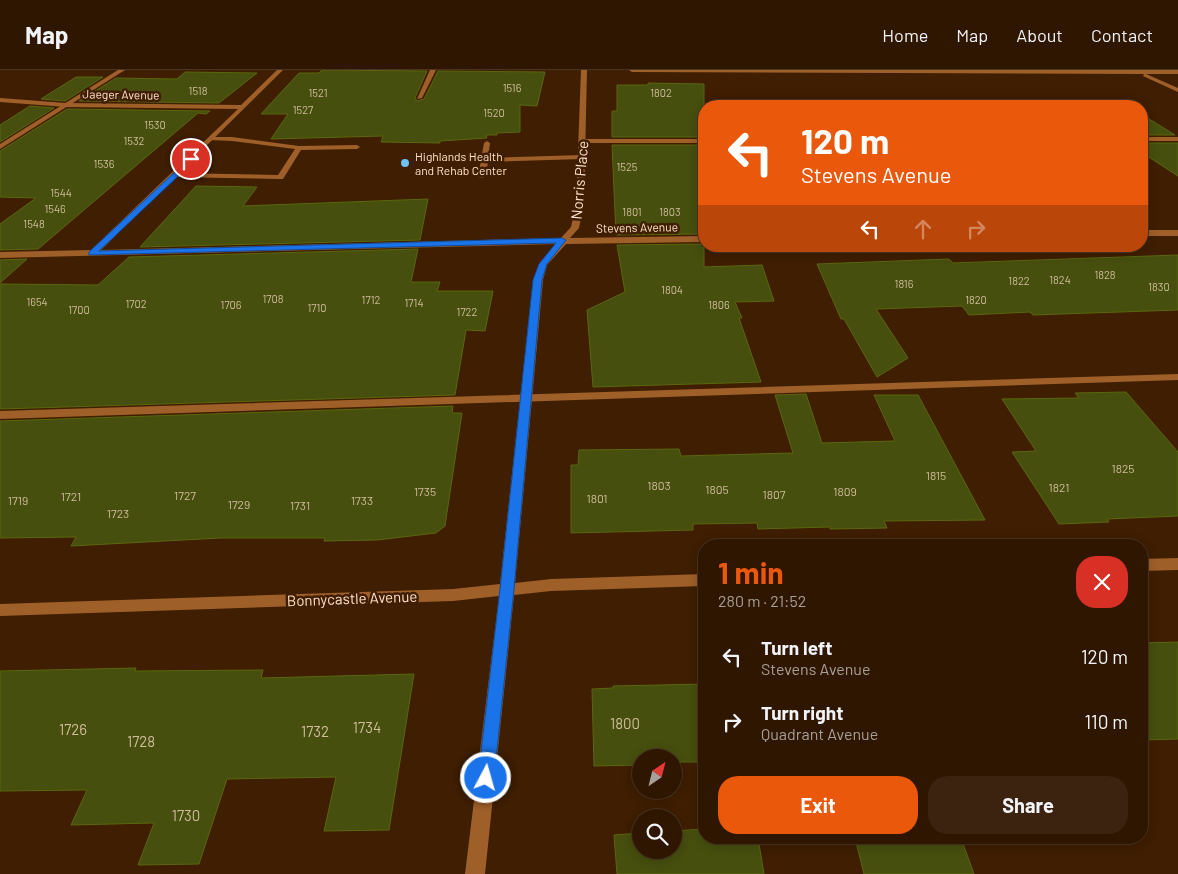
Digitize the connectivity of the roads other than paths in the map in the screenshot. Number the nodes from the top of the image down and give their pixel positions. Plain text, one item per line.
1 (122, 70) edge
2 (280, 70) edge
3 (433, 70) edge
4 (584, 70) edge
5 (632, 70) edge
6 (855, 70) edge
7 (1131, 71) edge
8 (1178, 72) edge
9 (1178, 90) edge
10 (419, 98) dead end
11 (0, 100) edge
12 (66, 105) junction
13 (242, 107) junction
14 (211, 139) junction
15 (1148, 139) edge
16 (1178, 139) edge
17 (582, 141) junction
18 (698, 141) edge
19 (487, 143) dead end
20 (0, 147) edge
21 (357, 147) dead end
22 (299, 148) junction
23 (582, 157) junction
24 (484, 160) junction
25 (174, 175) junction
26 (482, 176) dead end
27 (1148, 233) edge
28 (1178, 233) edge
29 (698, 239) edge
30 (562, 240) junction
31 (92, 254) junction
32 (0, 255) edge
33 (1178, 377) edge
34 (526, 398) junction
35 (0, 415) edge
36 (1178, 564) edge
37 (1148, 565) edge
38 (698, 580) edge
39 (507, 589) junction
40 (0, 610) edge
41 (476, 874) edge

1 - 12 street
2 - 13 street
3 - 10 street
4 - 17 street, Norris Place
5 - 6 street
6 - 7 street
7 - 8 street
7 - 9 street
11 - 12 street, Jaeger Avenue
12 - 13 street, Jaeger Avenue
12 - 20 street
13 - 14 street
14 - 22 street
14 - 25 street
15 - 16 street
17 - 18 street
17 - 23 street, Norris Place
19 - 24 street
21 - 22 street
22 - 25 street
23 - 24 street
23 - 30 street, Norris Place
24 - 26 street
25 - 31 street
27 - 28 street
29 - 30 street, Stevens Avenue
30 - 31 street, Stevens Avenue
30 - 34 street, Norris Place
31 - 32 street, Stevens Avenue
33 - 34 street
34 - 35 street
34 - 39 street, Norris Place
36 - 37 street
38 - 39 street, Bonnycastle Avenue
39 - 40 street, Bonnycastle Avenue
39 - 41 street, Norris Place

